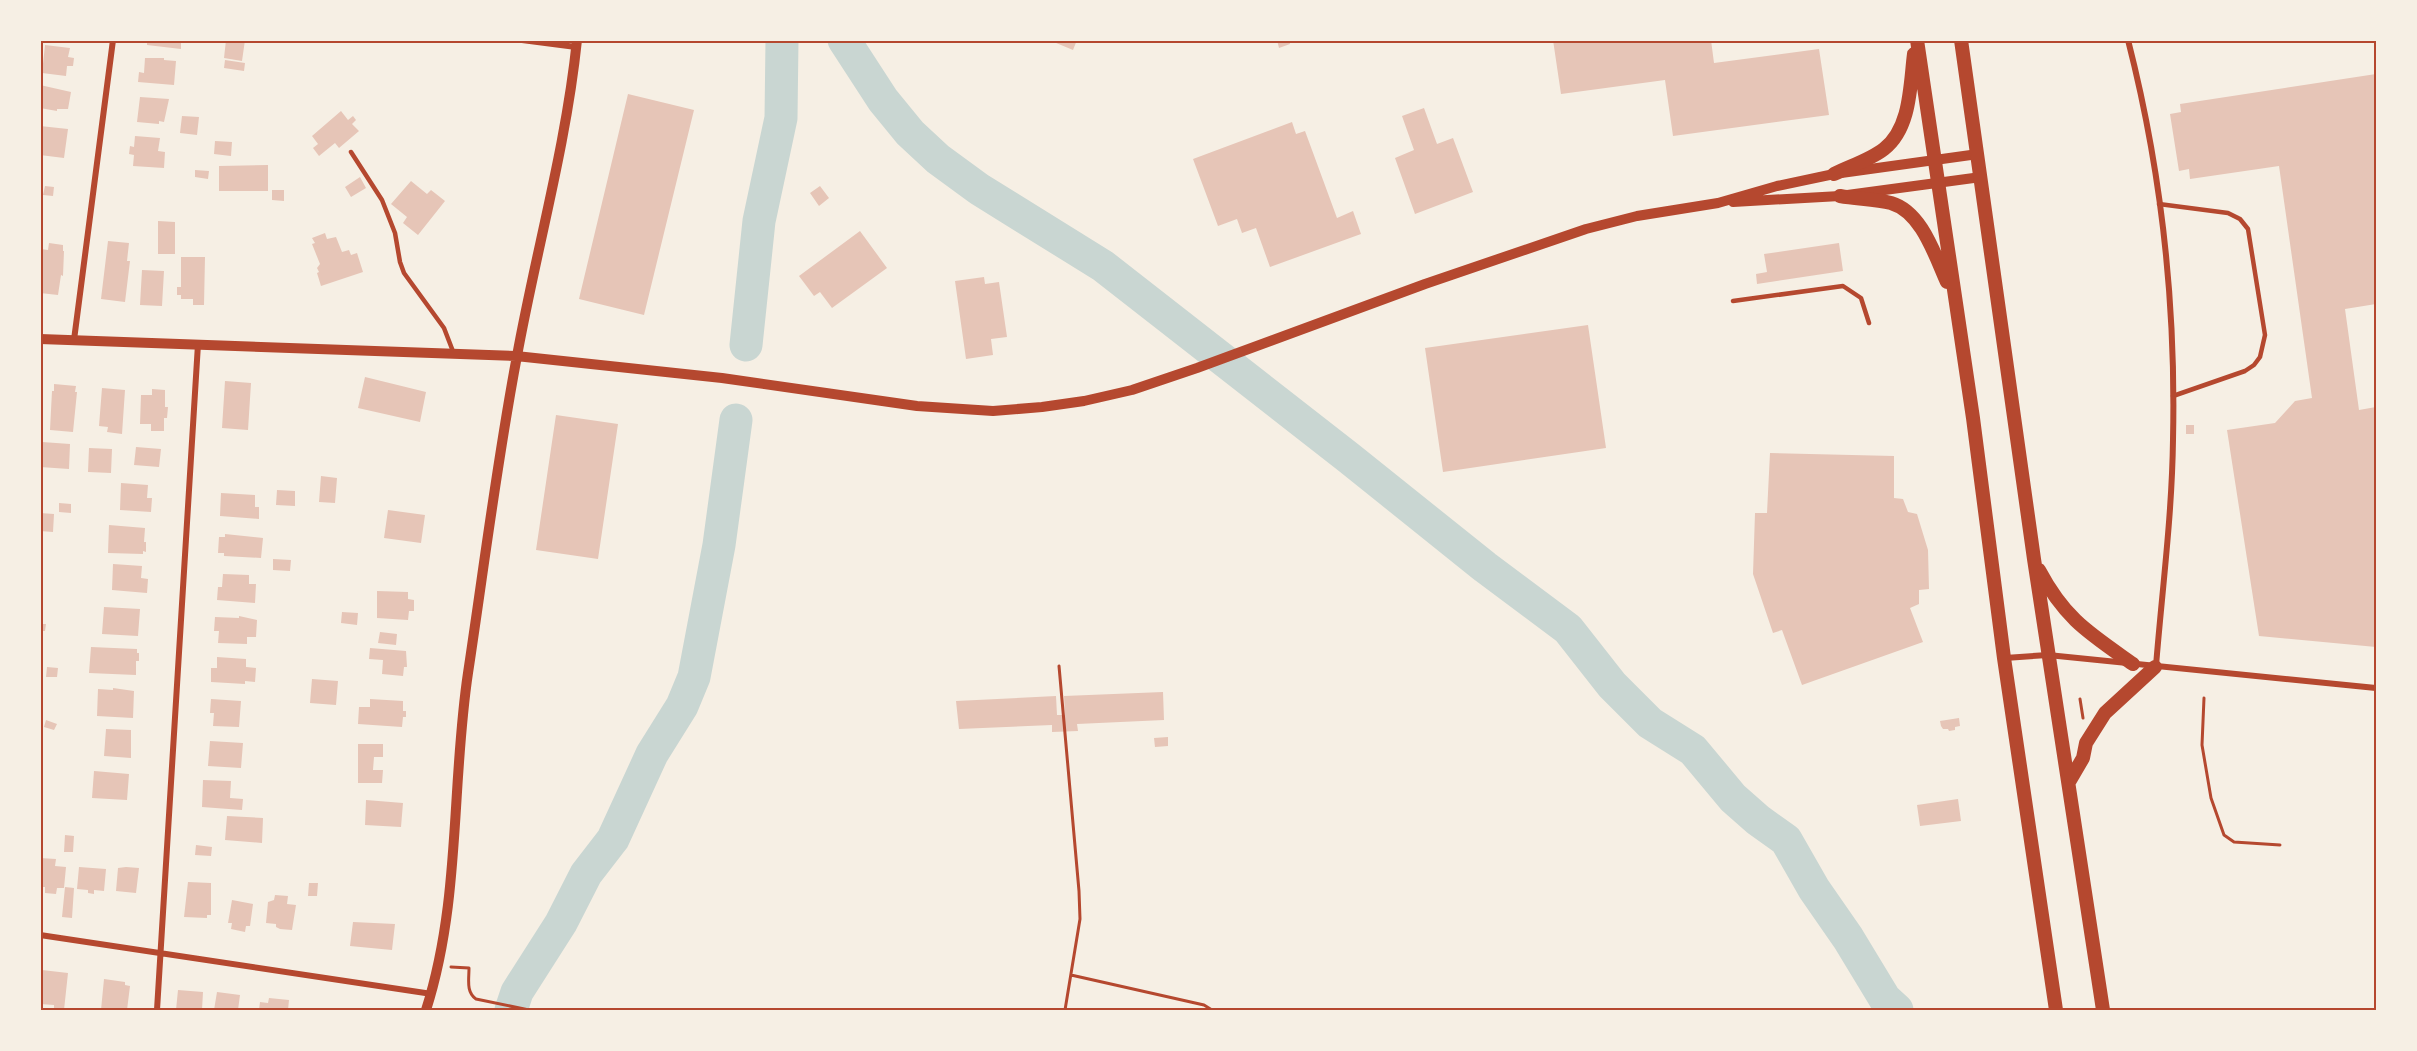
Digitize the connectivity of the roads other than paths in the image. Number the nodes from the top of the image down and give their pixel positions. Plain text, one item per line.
1 (113, 40) edge
2 (522, 40) edge
3 (1916, 40) edge
4 (1961, 40) edge
5 (2128, 40) edge
6 (577, 44) edge
7 (351, 152) dead end
8 (1978, 154) junction
9 (1933, 160) junction
10 (1834, 174) junction
11 (1982, 177) junction
12 (1937, 183) junction
13 (1840, 196) junction
14 (1718, 203) junction
15 (2159, 204) junction
16 (1954, 296) junction
17 (1733, 301) dead end
18 (1869, 323) dead end
19 (40, 339) edge
20 (74, 341) junction
21 (198, 344) junction
22 (454, 354) junction
23 (516, 356) junction
24 (2173, 396) junction
25 (2034, 559) junction
26 (2048, 655) junction
27 (2004, 658) junction
28 (2133, 664) junction
29 (2156, 667) junction
30 (2376, 688) edge
31 (2069, 782) junction
32 (40, 935) edge
33 (161, 953) junction
34 (432, 994) junction
35 (157, 1011) edge
36 (426, 1011) edge
37 (2056, 1011) edge
38 (2103, 1011) edge

1 - 20 street
2 - 6 street
3 - 9 main road
3 - 10 main road
4 - 8 main road
5 - 15 street
6 - 23 street
7 - 22 lane
8 - 9 street
8 - 11 main road
9 - 10 street
9 - 12 main road
10 - 14 street
11 - 12 street
11 - 25 main road
12 - 13 street
12 - 16 main road
13 - 14 street
13 - 16 main road
14 - 23 street
15 - 24 street
15 - 24 lane
16 - 27 main road
17 - 18 lane
19 - 20 street
20 - 21 street
21 - 22 street
21 - 33 street
22 - 23 street
23 - 34 street
24 - 29 street
25 - 26 main road
25 - 28 main road
26 - 27 street
26 - 28 street
26 - 31 main road
27 - 37 main road
28 - 29 street
29 - 30 street
29 - 31 main road
31 - 38 main road
32 - 33 street
33 - 34 street
33 - 35 street
34 - 36 street

